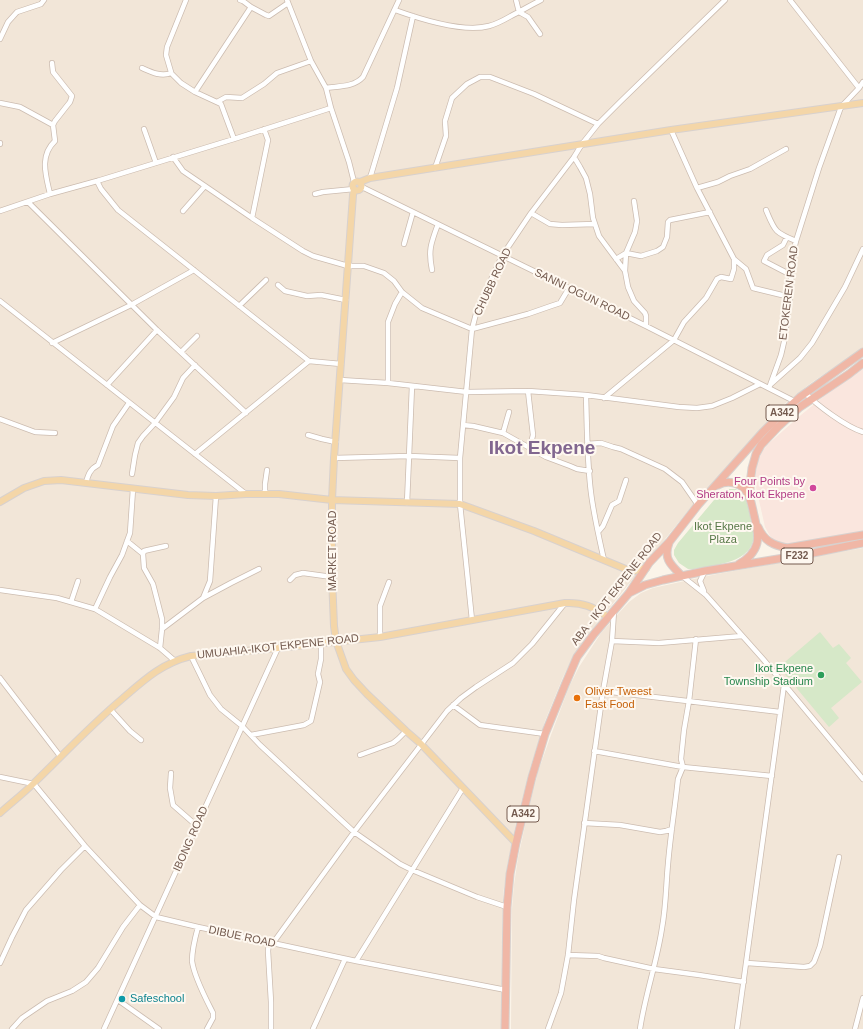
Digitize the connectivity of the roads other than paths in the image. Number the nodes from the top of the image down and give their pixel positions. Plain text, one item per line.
1 (44, 0) edge
2 (186, 0) edge
3 (240, 0) edge
4 (399, 0) edge
5 (516, 0) edge
6 (541, 0) edge
7 (725, 0) edge
8 (790, 0) edge
9 (287, 1) edge
10 (251, 7) junction
11 (395, 10) junction
12 (519, 12) junction
13 (413, 16) junction
14 (540, 34) dead end
15 (0, 38) edge
16 (311, 61) junction
17 (52, 63) dead end
18 (142, 68) dead end
19 (171, 73) junction
20 (863, 82) edge
21 (326, 88) junction
22 (859, 88) junction
23 (195, 92) junction
24 (217, 102) junction
25 (0, 103) edge
26 (863, 104) edge
27 (841, 107) junction
28 (330, 108) junction
29 (53, 124) junction
30 (598, 124) junction
31 (144, 129) dead end
32 (264, 129) junction
33 (671, 130) junction
34 (234, 139) junction
35 (582, 144) junction
36 (786, 149) dead end
37 (173, 157) junction
38 (574, 157) junction
39 (156, 163) junction
40 (435, 168) junction
41 (370, 178) junction
42 (97, 181) junction
43 (357, 185) junction
44 (205, 186) junction
45 (697, 188) junction
46 (50, 194) junction
47 (315, 194) dead end
48 (634, 201) dead end
49 (28, 202) junction
50 (766, 210) dead end
51 (183, 211) dead end
52 (0, 212) edge
53 (413, 212) junction
54 (710, 212) junction
55 (531, 213) junction
56 (252, 218) junction
57 (438, 224) junction
58 (595, 224) junction
59 (787, 237) junction
60 (796, 241) junction
61 (404, 244) dead end
62 (863, 249) edge
63 (626, 253) junction
64 (502, 256) junction
65 (616, 259) junction
66 (734, 259) junction
67 (348, 266) junction
68 (194, 270) junction
69 (432, 270) dead end
70 (625, 271) junction
71 (791, 275) junction
72 (266, 280) dead end
73 (278, 285) dead end
74 (569, 288) junction
75 (402, 292) junction
76 (790, 297) junction
77 (346, 300) junction
78 (0, 304) edge
79 (131, 305) junction
80 (240, 306) junction
81 (646, 326) junction
82 (472, 329) junction
83 (157, 330) junction
84 (197, 336) dead end
85 (674, 340) junction
86 (52, 343) junction
87 (181, 352) junction
88 (863, 352) edge
89 (309, 361) junction
90 (863, 363) edge
91 (341, 364) junction
92 (195, 365) junction
93 (340, 380) junction
94 (388, 383) junction
95 (107, 384) junction
96 (760, 384) junction
97 (412, 386) junction
98 (770, 386) junction
99 (528, 391) junction
100 (466, 392) junction
101 (805, 393) junction
102 (586, 395) junction
103 (604, 398) junction
104 (811, 399) junction
105 (795, 401) junction
106 (129, 403) junction
107 (800, 407) junction
108 (509, 412) dead end
109 (246, 413) junction
110 (0, 419) edge
111 (155, 423) junction
112 (463, 425) junction
113 (863, 432) edge
114 (55, 433) dead end
115 (503, 433) junction
116 (308, 435) dead end
117 (336, 442) junction
118 (587, 444) junction
119 (530, 447) junction
120 (195, 454) junction
121 (409, 456) junction
122 (334, 458) junction
123 (460, 458) junction
124 (267, 470) dead end
125 (590, 471) junction
126 (132, 474) dead end
127 (626, 480) dead end
128 (86, 483) junction
129 (133, 488) junction
130 (714, 488) junction
131 (246, 494) junction
132 (265, 494) junction
133 (216, 496) junction
134 (750, 499) junction
135 (332, 500) junction
136 (0, 502) edge
137 (408, 503) junction
138 (460, 504) junction
139 (698, 505) junction
140 (755, 522) junction
141 (598, 532) junction
142 (863, 535) edge
143 (127, 541) junction
144 (670, 541) junction
145 (863, 543) edge
146 (166, 546) dead end
147 (143, 554) junction
148 (604, 560) junction
149 (731, 567) junction
150 (646, 568) junction
151 (259, 569) dead end
152 (705, 571) junction
153 (682, 576) junction
154 (332, 577) junction
155 (290, 580) dead end
156 (78, 581) dead end
157 (389, 582) dead end
158 (208, 587) junction
159 (0, 590) edge
160 (213, 592) junction
161 (628, 593) junction
162 (706, 595) junction
163 (203, 598) junction
164 (71, 602) junction
165 (566, 603) junction
166 (95, 609) junction
167 (614, 611) junction
168 (608, 617) junction
169 (472, 620) junction
170 (162, 629) junction
171 (742, 636) junction
172 (380, 637) junction
173 (696, 639) junction
174 (336, 641) junction
175 (612, 641) junction
176 (321, 643) junction
177 (160, 648) junction
178 (278, 648) junction
179 (191, 656) junction
180 (176, 661) junction
181 (0, 678) edge
182 (784, 685) junction
183 (602, 691) junction
184 (689, 701) junction
185 (453, 705) junction
186 (110, 709) junction
187 (780, 712) junction
188 (242, 726) junction
189 (406, 731) junction
190 (546, 734) junction
191 (252, 735) junction
192 (141, 740) dead end
193 (421, 744) junction
194 (594, 751) junction
195 (360, 755) dead end
196 (60, 756) junction
197 (682, 767) junction
198 (171, 773) dead end
199 (0, 776) edge
200 (772, 776) junction
201 (863, 779) edge
202 (34, 784) junction
203 (463, 788) junction
204 (0, 813) edge
205 (584, 823) junction
206 (197, 826) junction
207 (672, 828) junction
208 (354, 832) junction
209 (516, 843) junction
210 (85, 846) junction
211 (839, 857) dead end
212 (412, 870) junction
213 (140, 905) junction
214 (507, 907) junction
215 (156, 917) junction
216 (198, 927) junction
217 (271, 943) junction
218 (568, 955) junction
219 (345, 959) junction
220 (356, 961) junction
221 (0, 962) edge
222 (747, 963) junction
223 (654, 969) junction
224 (744, 982) junction
225 (506, 990) junction
226 (863, 998) edge
227 (118, 1000) junction
228 (12, 1029) edge
229 (104, 1029) edge
230 (159, 1029) edge
231 (207, 1029) edge
232 (271, 1029) edge
233 (314, 1029) edge
234 (505, 1029) edge
235 (548, 1029) edge
236 (640, 1029) edge
237 (737, 1029) edge
238 (855, 1029) edge

1 - 15 street
2 - 19 street
3 - 10 street
4 - 11 street
5 - 12 street
6 - 12 street
7 - 30 street, CHUBB ROAD
8 - 22 street
9 - 10 street
9 - 16 street
10 - 23 street
11 - 13 street
11 - 21 street
12 - 13 street
12 - 14 street
13 - 41 street
16 - 21 street
16 - 24 street
17 - 29 street
18 - 19 street
19 - 23 street
20 - 22 street
21 - 28 street
22 - 27 street
23 - 24 street
24 - 34 street
25 - 29 street
26 - 27 main road
27 - 33 main road
27 - 60 street, ETOKEREN ROAD
28 - 32 street
28 - 43 street
29 - 46 street
30 - 35 street, CHUBB ROAD
30 - 40 street
31 - 39 street
32 - 34 street
32 - 56 street
33 - 35 main road
33 - 45 street
34 - 37 street
35 - 38 street, CHUBB ROAD
35 - 40 main road
36 - 45 street
37 - 39 street
37 - 44 street
38 - 55 street, CHUBB ROAD
38 - 58 street
39 - 42 street
40 - 41 main road
41 - 43 main road
42 - 46 street
42 - 68 street
43 - 47 street
43 - 53 street, SANNI OGUN ROAD
43 - 67 main road, MARKET ROAD
44 - 51 street
44 - 56 street
45 - 54 street
46 - 49 street
48 - 63 street
49 - 52 street
49 - 79 street
50 - 59 street
53 - 57 street, SANNI OGUN ROAD
53 - 61 street
54 - 63 street
54 - 66 street
55 - 58 street
55 - 64 street, CHUBB ROAD
56 - 67 street
57 - 64 street, SANNI OGUN ROAD
57 - 69 street
58 - 65 street
59 - 60 street
59 - 71 street
60 - 71 street, ETOKEREN ROAD
62 - 98 street
63 - 65 street
63 - 70 street
64 - 74 street, SANNI OGUN ROAD
64 - 82 street, CHUBB ROAD
65 - 70 street
66 - 76 street
66 - 85 street
67 - 75 street
67 - 77 main road, MARKET ROAD
68 - 79 street
68 - 80 street
70 - 81 street
71 - 76 street, ETOKEREN ROAD
72 - 80 street
73 - 77 street
74 - 81 street, SANNI OGUN ROAD
74 - 82 street
75 - 82 street
75 - 94 street
76 - 98 street, ETOKEREN ROAD
77 - 91 main road, MARKET ROAD
78 - 86 street
79 - 83 street
79 - 86 street
80 - 89 street
81 - 85 street, SANNI OGUN ROAD
82 - 100 street, CHUBB ROAD
83 - 87 street
83 - 95 street
84 - 87 street
85 - 96 street, SANNI OGUN ROAD
85 - 103 street
86 - 95 street
87 - 92 street
88 - 101 highway, ABA - IKOT EKPENE ROAD / A342
89 - 91 street
89 - 109 street
90 - 104 highway, A342
91 - 93 main road, MARKET ROAD
92 - 109 street
92 - 111 street
93 - 94 street
93 - 117 main road, MARKET ROAD
94 - 97 street
95 - 106 street
96 - 98 street, SANNI OGUN ROAD
96 - 103 street
97 - 100 street
97 - 121 street
98 - 105 street, SANNI OGUN ROAD
99 - 100 street
99 - 102 street
99 - 119 street
100 - 112 street, CHUBB ROAD
101 - 104 street
101 - 105 highway, ABA - IKOT EKPENE ROAD / A342
102 - 103 street
102 - 118 street
104 - 107 highway, A342
104 - 113 street
105 - 107 street, SANNI OGUN ROAD
105 - 130 highway, ABA - IKOT EKPENE ROAD / A342
106 - 111 street
106 - 128 street
107 - 134 highway, A342
108 - 115 street
109 - 120 street
110 - 114 street
111 - 120 street
111 - 126 street
112 - 115 street
112 - 123 street, CHUBB ROAD
115 - 119 street
116 - 117 street
117 - 122 main road, MARKET ROAD
118 - 125 street
118 - 139 street
119 - 125 street
120 - 131 street
121 - 122 street
121 - 123 street
121 - 137 street
122 - 135 main road, MARKET ROAD
123 - 138 street, CHUBB ROAD
124 - 132 street
125 - 141 street
127 - 141 street
128 - 129 main road
128 - 136 main road
129 - 133 main road
129 - 143 street
130 - 134 highway, F232
130 - 139 highway, ABA - IKOT EKPENE ROAD / A342
131 - 132 main road
131 - 133 main road
132 - 135 main road
133 - 158 street
134 - 140 highway, F232
135 - 137 main road
135 - 154 main road, MARKET ROAD
137 - 138 main road
138 - 148 main road
138 - 169 street, CHUBB ROAD
139 - 144 highway, ABA - IKOT EKPENE ROAD / A342
140 - 142 highway, F232
140 - 149 highway
141 - 148 street
143 - 147 street
143 - 166 street
144 - 150 highway, ABA - IKOT EKPENE ROAD / A342
144 - 153 highway
145 - 149 highway, F232
146 - 147 street
147 - 170 street
148 - 150 main road
149 - 152 highway, F232
150 - 161 highway, ABA - IKOT EKPENE ROAD / A342
151 - 160 street
152 - 153 highway, F232
152 - 162 street
153 - 161 highway, F232
153 - 162 street
154 - 155 street
154 - 174 main road, MARKET ROAD
156 - 164 street
157 - 172 street
158 - 160 street
158 - 163 street
159 - 164 street
160 - 163 street
161 - 167 highway, ABA - IKOT EKPENE ROAD / A342
162 - 171 street
163 - 170 street
164 - 166 street
165 - 168 main road, UMUAHIA-IKOT EKPENE ROAD
165 - 169 main road, UMUAHIA-IKOT EKPENE ROAD
165 - 185 street
166 - 177 street
167 - 168 highway, ABA - IKOT EKPENE ROAD / A342
167 - 175 street
168 - 190 highway, ABA - IKOT EKPENE ROAD / A342
169 - 172 main road, UMUAHIA-IKOT EKPENE ROAD
170 - 177 street
171 - 173 street
171 - 182 street
172 - 174 main road, UMUAHIA-IKOT EKPENE ROAD
173 - 175 street
173 - 184 street
174 - 176 main road, UMUAHIA-IKOT EKPENE ROAD
174 - 189 main road, MARKET ROAD
175 - 183 street
176 - 178 main road, UMUAHIA-IKOT EKPENE ROAD
176 - 191 street
177 - 180 street
178 - 179 main road, UMUAHIA-IKOT EKPENE ROAD
178 - 188 street, IBONG ROAD
179 - 180 main road, UMUAHIA-IKOT EKPENE ROAD
179 - 188 street
180 - 186 main road, UMUAHIA-IKOT EKPENE ROAD
181 - 196 street
182 - 187 street
182 - 201 street
183 - 184 street
183 - 194 street
184 - 187 street
184 - 197 street
185 - 190 street
185 - 193 street
186 - 192 street
186 - 196 main road, UMUAHIA-IKOT EKPENE ROAD
187 - 200 street
188 - 191 street
188 - 206 street, IBONG ROAD
189 - 193 main road, MARKET ROAD
189 - 195 street
190 - 209 highway, ABA - IKOT EKPENE ROAD / A342
191 - 208 street
193 - 203 main road, MARKET ROAD
193 - 208 street
194 - 197 street
194 - 205 street
196 - 202 main road, UMUAHIA-IKOT EKPENE ROAD
197 - 200 street
197 - 207 street
198 - 206 street
199 - 202 street
200 - 222 street
202 - 204 main road, UMUAHIA-IKOT EKPENE ROAD
202 - 210 street, DIBUE ROAD
203 - 209 main road, MARKET ROAD
203 - 212 street
205 - 207 street
205 - 218 street
206 - 215 street, IBONG ROAD
207 - 223 street
208 - 212 street
208 - 217 street
209 - 214 highway, ABA - IKOT EKPENE ROAD / A342
210 - 213 street, DIBUE ROAD
210 - 221 street
211 - 222 street
212 - 214 street
212 - 220 street
213 - 215 street, DIBUE ROAD
213 - 228 street
214 - 225 highway, ABA - IKOT EKPENE ROAD / A342
215 - 216 street, DIBUE ROAD
215 - 227 street, IBONG ROAD
216 - 217 street, DIBUE ROAD
216 - 231 street
217 - 219 street, DIBUE ROAD
217 - 232 street
218 - 223 street
218 - 235 street
219 - 220 street, DIBUE ROAD
219 - 233 street
220 - 225 street, DIBUE ROAD
222 - 224 street
223 - 224 street
223 - 236 street
224 - 237 street
225 - 234 highway, ABA - IKOT EKPENE ROAD / A342
226 - 238 street
227 - 229 street, IBONG ROAD
227 - 230 street

